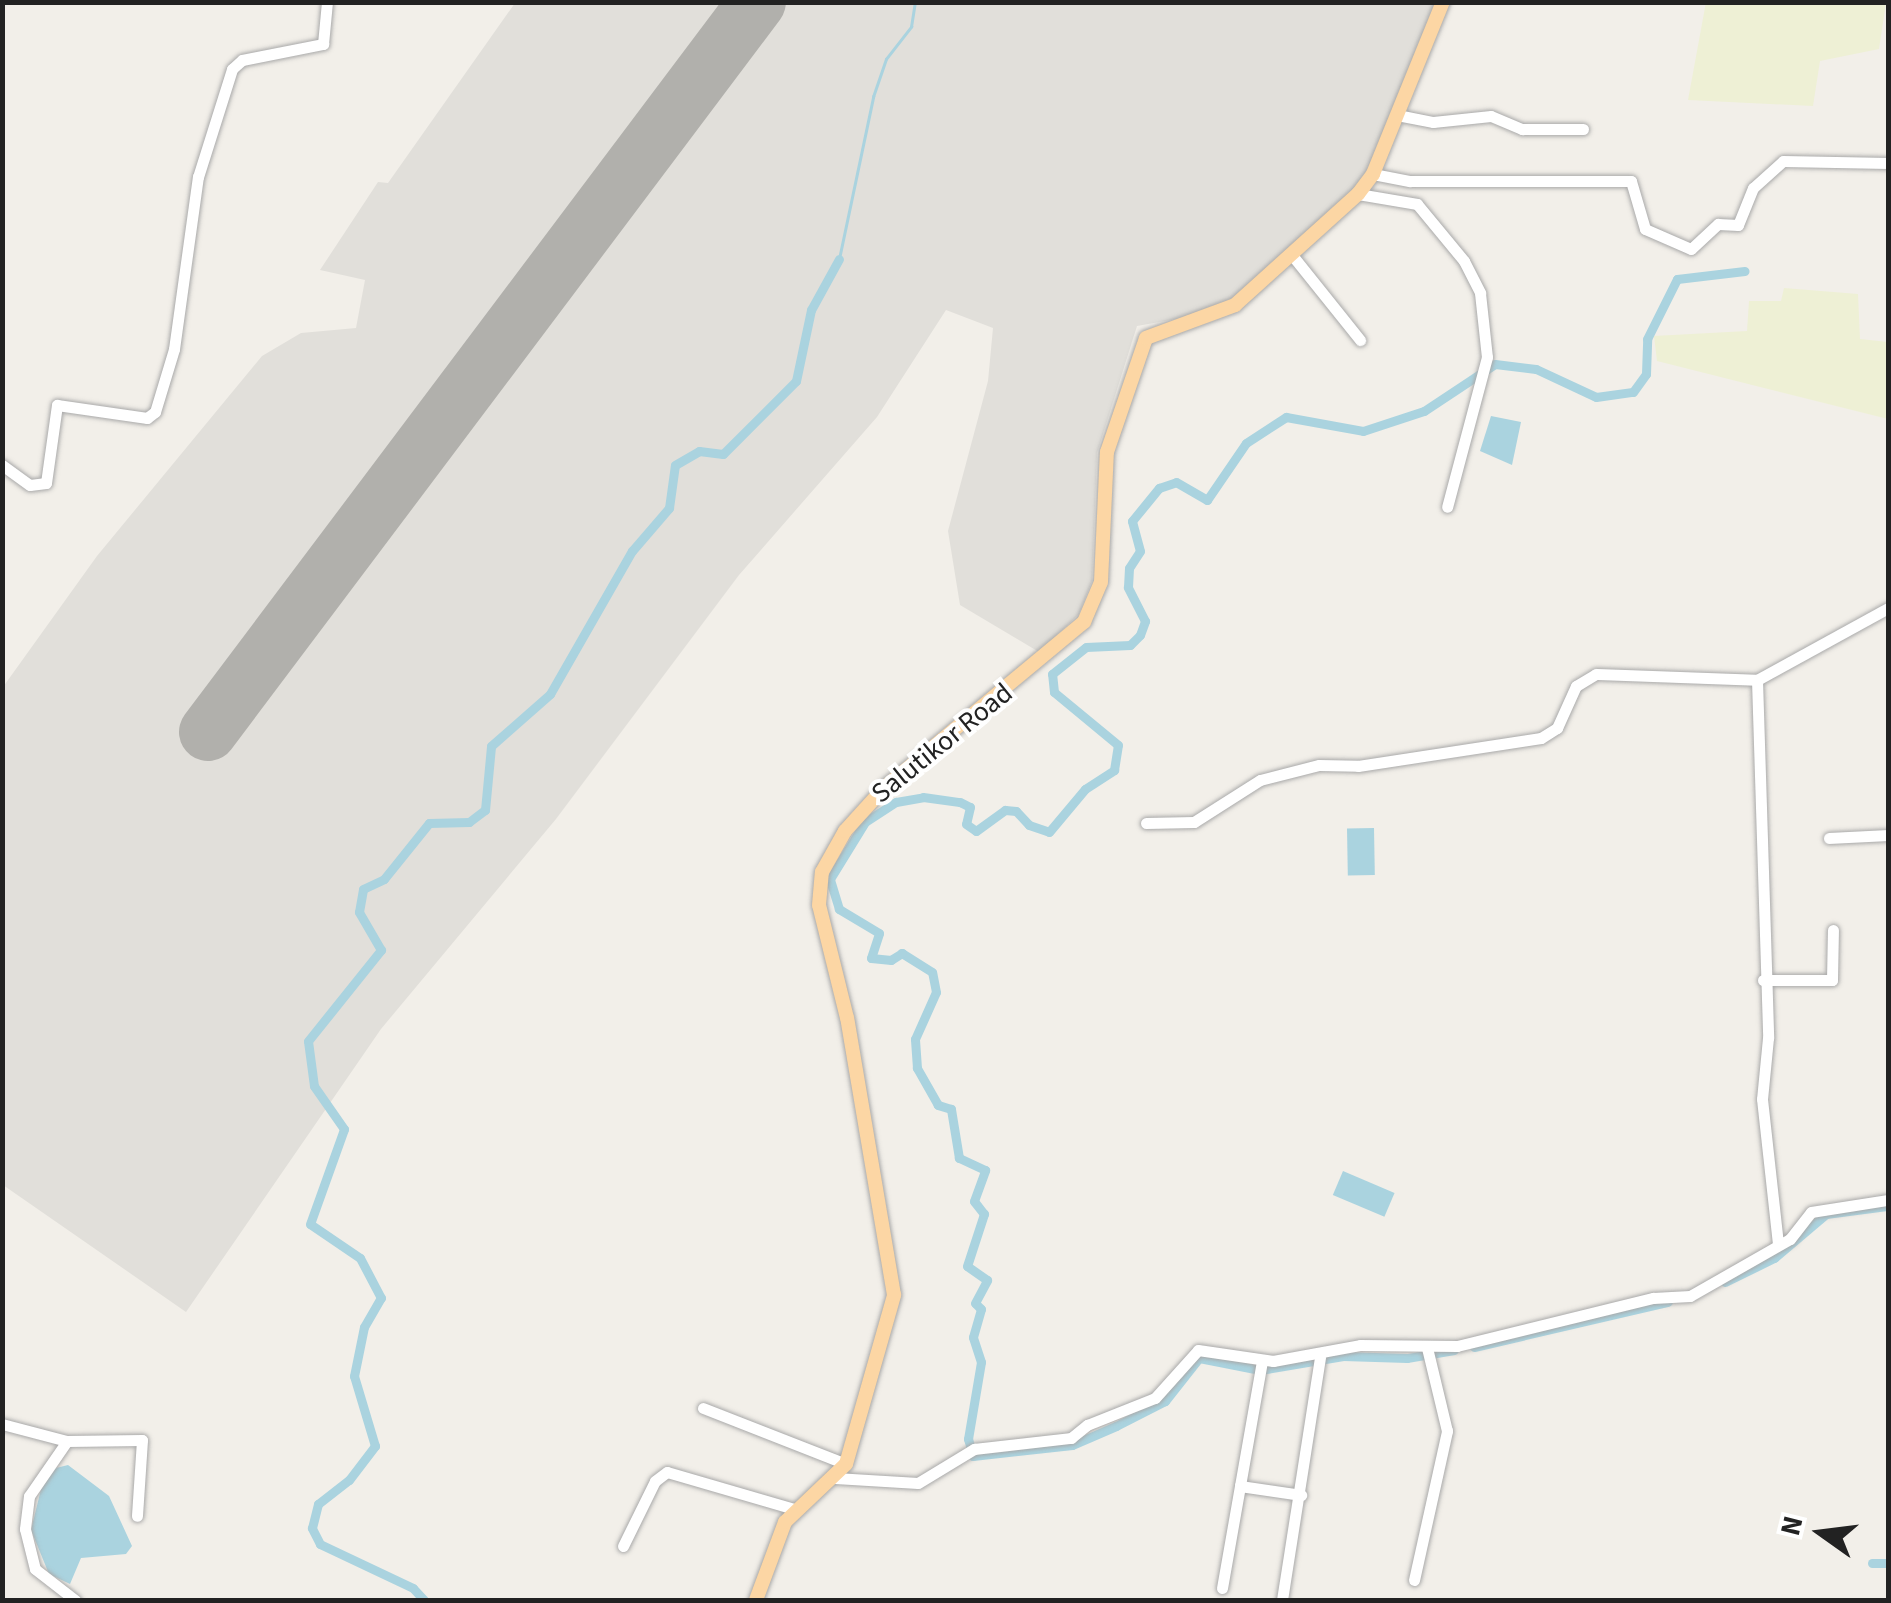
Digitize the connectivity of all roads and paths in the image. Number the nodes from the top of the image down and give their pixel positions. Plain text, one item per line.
1 (326, 2) edge
2 (1443, 2) edge
3 (1398, 115) junction
4 (1583, 129) dead end
5 (1888, 163) edge
6 (1374, 174) junction
7 (1358, 194) junction
8 (1292, 255) junction
9 (1360, 340) dead end
10 (2, 465) edge
11 (1447, 507) dead end
12 (1888, 608) edge
13 (1757, 680) junction
14 (1146, 822) dead end
15 (1888, 835) edge
16 (1829, 838) dead end
17 (1833, 930) dead end
18 (1763, 980) junction
19 (1888, 1200) edge
20 (1778, 1244) junction
21 (1428, 1348) junction
22 (1320, 1357) junction
23 (1262, 1361) junction
24 (703, 1408) dead end
25 (2, 1424) edge
26 (67, 1441) junction
27 (846, 1464) junction
28 (835, 1478) junction
29 (1240, 1486) junction
30 (1301, 1495) junction
31 (798, 1510) junction
32 (137, 1516) dead end
33 (623, 1546) dead end
34 (1414, 1580) dead end
35 (1222, 1588) dead end
36 (75, 1600) edge
37 (756, 1600) edge
38 (1282, 1600) edge

1 - 10 street
2 - 3 main road, Salutikor Road
3 - 4 street
3 - 6 main road, Salutikor Road
5 - 6 street
6 - 7 main road, Salutikor Road
7 - 8 main road, Salutikor Road
7 - 11 street
8 - 9 street
8 - 27 main road, Salutikor Road
12 - 13 street
13 - 14 street
13 - 18 street
15 - 16 street
17 - 18 street
18 - 20 street
19 - 20 street
20 - 21 street
21 - 22 street
21 - 34 street
22 - 23 street
22 - 30 street
23 - 28 street
23 - 29 street
24 - 27 street
25 - 26 street
26 - 32 street
26 - 36 street
27 - 28 main road, Salutikor Road
28 - 31 main road, Salutikor Road
29 - 30 street
29 - 35 street
30 - 38 street
31 - 33 street
31 - 37 main road, Salutikor Road

